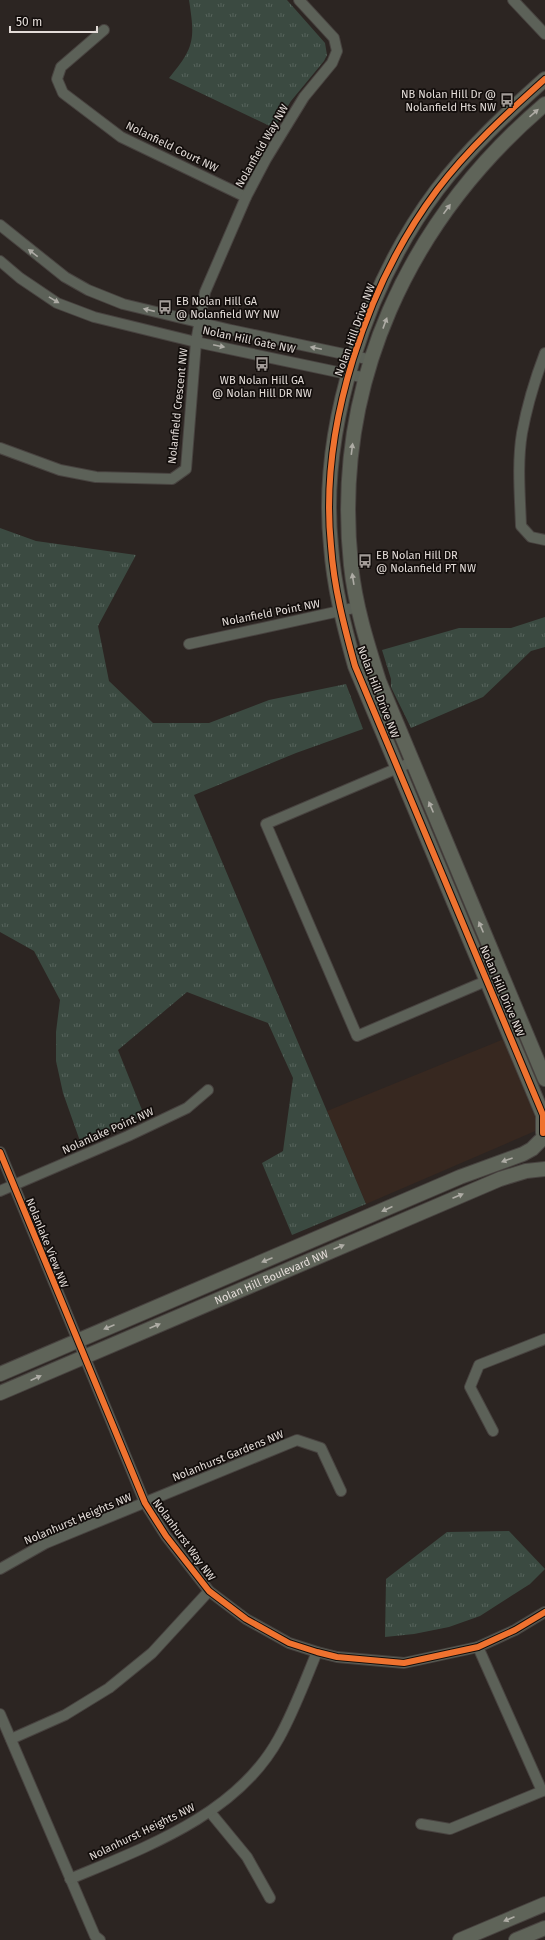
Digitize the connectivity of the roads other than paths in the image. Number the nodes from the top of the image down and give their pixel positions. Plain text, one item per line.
1 (299, 0) edge
2 (513, 0) edge
3 (104, 30) dead end
4 (545, 34) edge
5 (545, 79) edge
6 (545, 104) edge
7 (246, 197) junction
8 (1, 227) edge
9 (0, 261) edge
10 (200, 322) junction
11 (196, 342) junction
12 (545, 353) edge
13 (355, 355) junction
14 (372, 360) junction
15 (349, 373) junction
16 (366, 378) junction
17 (0, 448) edge
18 (545, 540) edge
19 (358, 607) junction
20 (340, 612) junction
21 (189, 644) dead end
22 (412, 762) junction
23 (398, 768) junction
24 (486, 981) junction
25 (530, 1044) junction
26 (516, 1051) junction
27 (545, 1079) edge
28 (208, 1090) dead end
29 (543, 1135) edge
30 (0, 1152) edge
31 (545, 1163) edge
32 (545, 1169) edge
33 (13, 1185) junction
34 (0, 1191) edge
35 (545, 1339) edge
36 (77, 1340) junction
37 (84, 1357) junction
38 (0, 1374) edge
39 (0, 1393) edge
40 (493, 1431) dead end
41 (340, 1491) dead end
42 (144, 1503) junction
43 (0, 1568) edge
44 (209, 1591) junction
45 (545, 1612) edge
46 (478, 1647) junction
47 (317, 1652) junction
48 (0, 1714) edge
49 (11, 1739) junction
50 (544, 1790) edge
51 (210, 1812) junction
52 (421, 1824) dead end
53 (70, 1879) junction
54 (270, 1898) dead end
55 (545, 1904) edge
56 (545, 1928) edge
57 (100, 1940) edge
58 (460, 1940) edge
59 (516, 1940) edge

1 - 7 street, Nolanfield Way NW
2 - 4 street
3 - 7 street, Nolanfield Court NW
5 - 13 street, Nolan Hill Drive NW
14 -> 6 street, Nolan Hill Drive NW
7 - 10 street, Nolanfield Way NW
10 -> 8 street, Nolan Hill Gate NW
9 -> 11 street, Nolan Hill Gate NW
10 - 11 street, Nolanfield Crescent NW
13 -> 10 street, Nolan Hill Gate NW
11 -> 15 street, Nolan Hill Gate NW
11 - 17 street, Nolanfield Crescent NW
12 - 18 street
13 - 14 street, Nolan Hill Gate NW
13 - 15 street, Nolan Hill Drive NW
14 - 16 street, Nolan Hill Drive NW
15 - 16 street, Nolan Hill Gate NW
15 - 20 street, Nolan Hill Drive NW
19 -> 16 street, Nolan Hill Drive NW
19 - 20 street, Nolanfield Point NW
19 - 22 street, Nolan Hill Drive NW
20 - 21 street, Nolanfield Point NW
20 - 23 street, Nolan Hill Drive NW
22 - 23 street, Nolan Hill Drive NW
25 -> 22 street, Nolan Hill Drive NW
23 - 24 street, Nolan Hill Drive NW
23 - 24 street, Nolan Hill Drive NW
24 - 26 street, Nolan Hill Drive NW
25 - 26 street, Nolan Hill Drive NW
25 - 27 street, Nolan Hill Drive NW
26 - 29 street, Nolan Hill Drive NW
28 - 33 street, Nolanlake Point NW
29 - 31 street, Nolan Hill Drive NW
29 -> 36 street, Nolan Hill Boulevard NW
30 - 33 street, Nolanlake View NW
37 -> 32 street, Nolan Hill Boulevard NW
33 - 34 street, Nolanlake Point NW
33 - 36 street, Nolanlake View NW
35 - 40 street
36 - 37 street, Nolanhurst Way NW
36 - 38 street, Nolan Hill Boulevard NW
39 -> 37 street, Nolan Hill Boulevard NW
37 - 42 street, Nolanhurst Way NW
41 - 42 street, Nolanhurst Gardens NW
42 - 43 street, Nolanhurst Heights NW
42 - 44 street, Nolanhurst Way NW
44 - 47 street, Nolanhurst Way NW
44 - 49 street
45 - 46 street, Nolanhurst Way NW
46 - 47 street, Nolanhurst Way NW
46 - 50 street
47 - 51 street, Nolanhurst Heights NW
48 - 49 street
49 - 53 street
50 - 52 street
51 - 53 street, Nolanhurst Heights NW
51 - 54 street
53 - 57 street
55 -> 58 street
56 - 59 street

